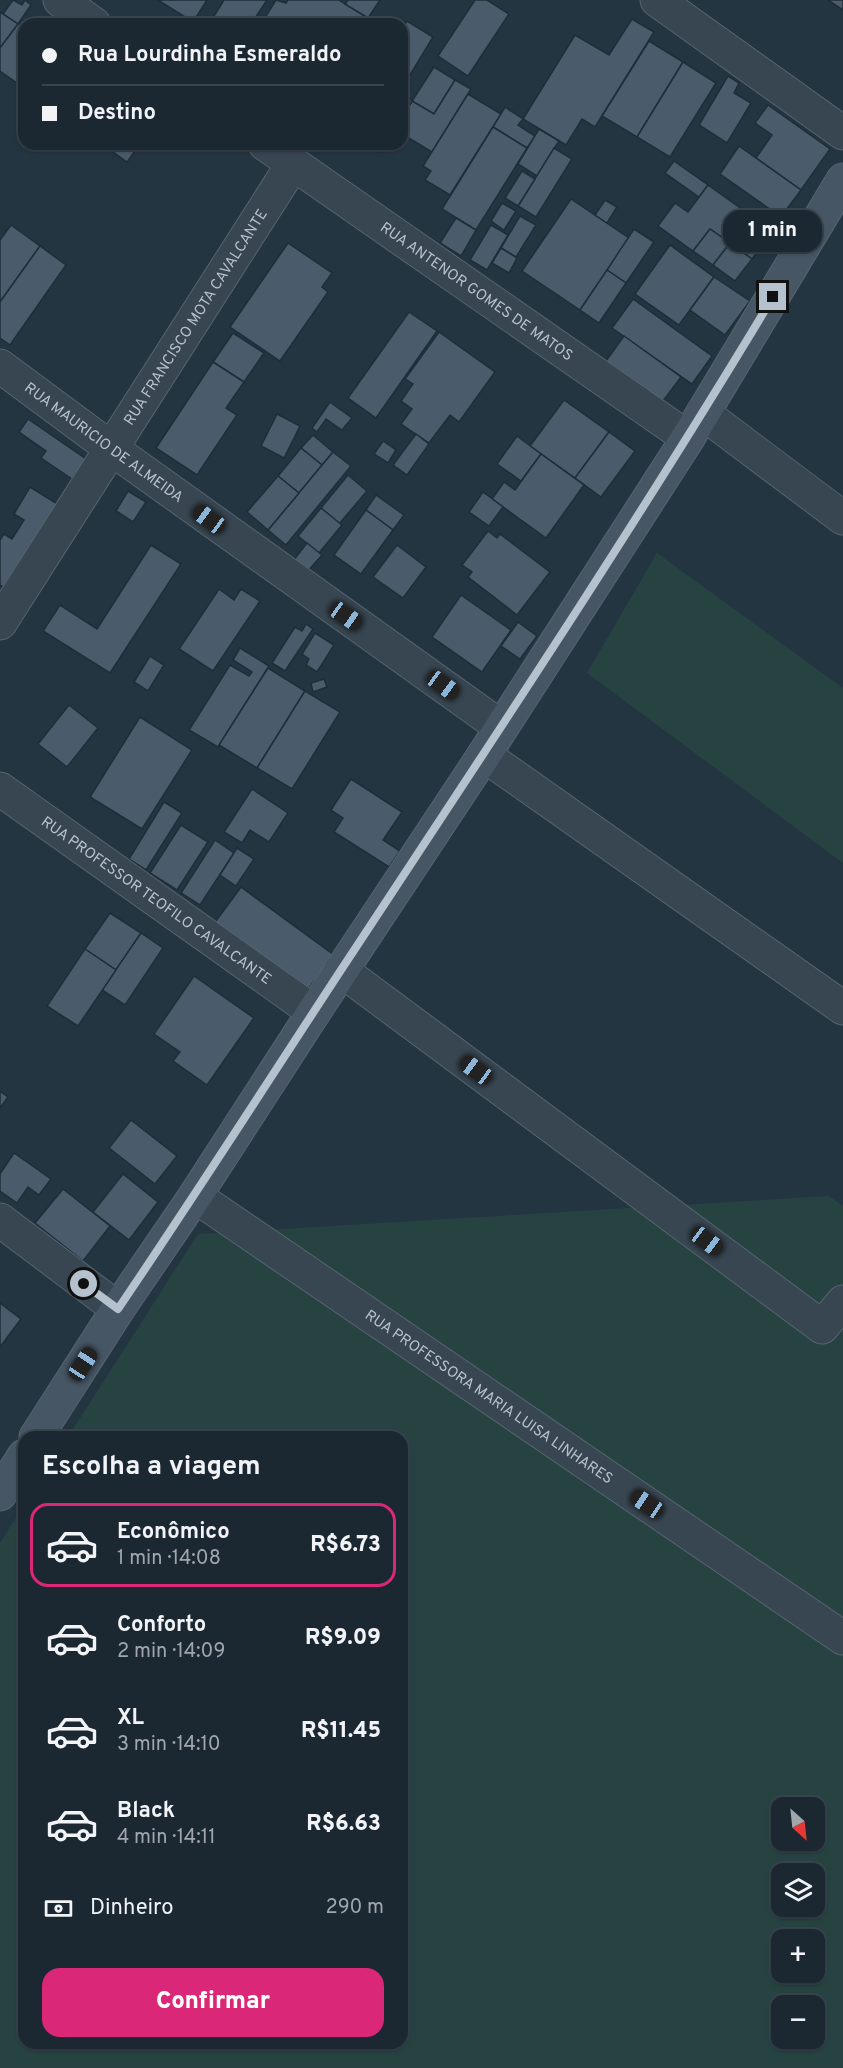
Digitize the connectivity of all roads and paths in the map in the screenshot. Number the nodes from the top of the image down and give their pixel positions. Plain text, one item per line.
1 (60, 0) edge
2 (657, 0) edge
3 (86, 18) edge
4 (843, 133) edge
5 (273, 150) edge
6 (293, 164) junction
7 (843, 180) edge
8 (0, 366) edge
9 (696, 425) junction
10 (112, 449) junction
11 (843, 518) edge
12 (0, 623) edge
13 (501, 727) junction
14 (483, 755) junction
15 (0, 789) edge
16 (341, 970) junction
17 (843, 1008) edge
18 (314, 1012) junction
19 (195, 1196) junction
20 (0, 1220) edge
21 (843, 1302) edge
22 (118, 1309) junction
23 (40, 1431) edge
24 (18, 1466) edge
25 (0, 1494) edge
26 (843, 1638) edge

1 - 3 street
2 - 4 street
5 - 6 street, RUA ANTENOR GOMES DE MATOS
6 - 9 street, RUA ANTENOR GOMES DE MATOS
6 - 10 street, RUA FRANCISCO MOTA CAVALCANTE
7 - 9 street
8 - 10 street, RUA MAURICIO DE ALMEIDA
9 - 11 street, RUA ANTENOR GOMES DE MATOS
9 - 13 street
10 - 12 street, RUA FRANCISCO MOTA CAVALCANTE
10 - 13 street, RUA MAURICIO DE ALMEIDA
13 - 14 street
14 - 16 street
14 - 17 street
15 - 18 street, RUA PROFESSOR TEOFILO CAVALCANTE
16 - 18 street
16 - 21 street
18 - 19 street
19 - 22 street
19 - 26 street, RUA PROFESSORA MARIA LUISA LINHARES
20 - 22 street
22 - 23 street
24 - 25 street

